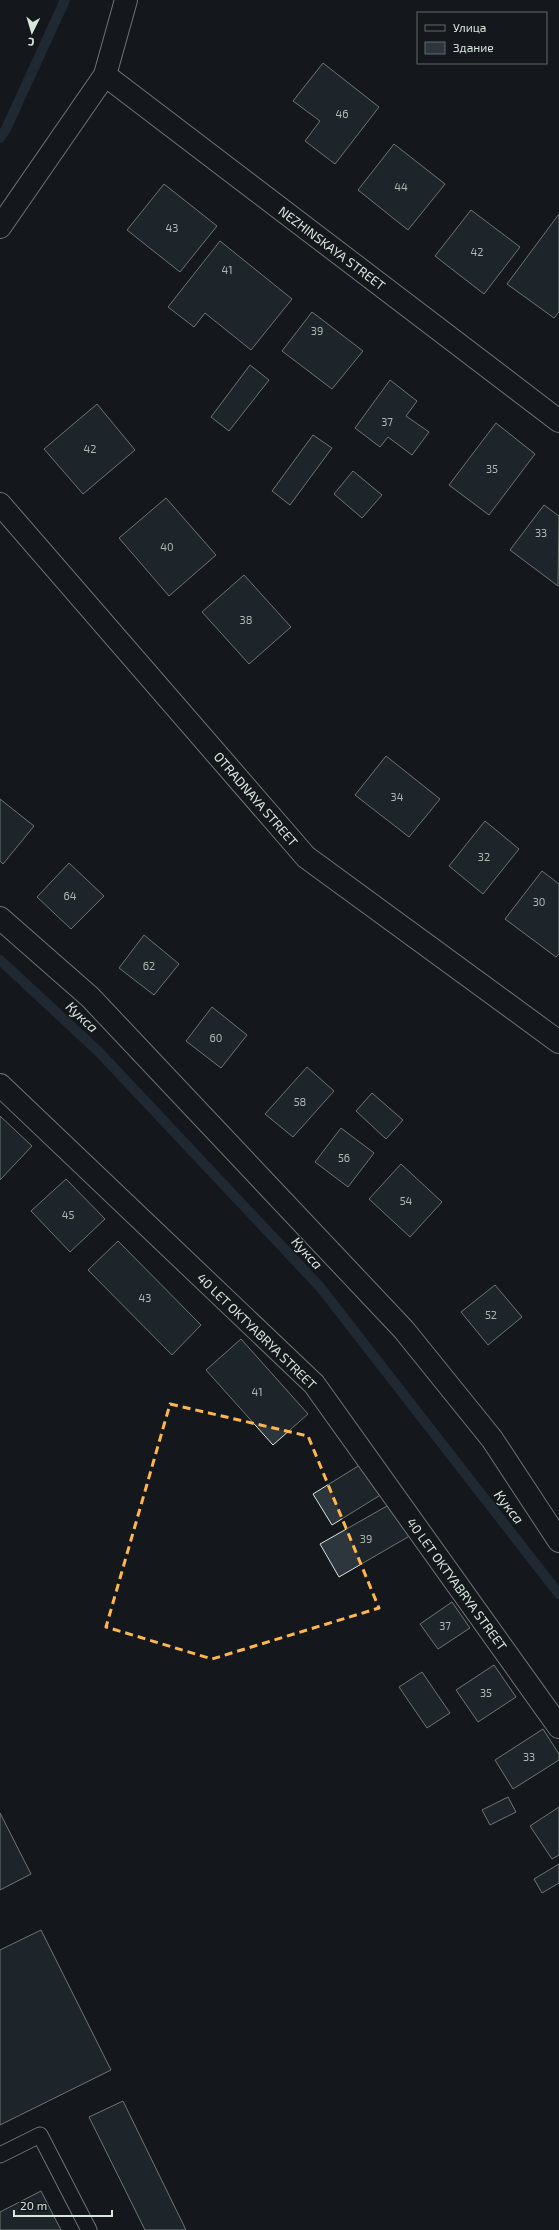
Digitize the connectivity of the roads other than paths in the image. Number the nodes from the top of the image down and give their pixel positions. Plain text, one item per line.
1 (126, 0) edge
2 (105, 75) junction
3 (0, 227) edge
4 (559, 421) edge
5 (0, 504) edge
6 (0, 918) edge
7 (559, 1042) edge
8 (0, 1085) edge
9 (559, 1541) edge
10 (559, 1727) edge
11 (0, 2155) edge
12 (89, 2230) edge

1 - 2 street
2 - 3 street
2 - 4 street, NEZHINSKAYA STREET
5 - 7 street, OTRADNAYA STREET
6 - 9 street
8 - 10 street, 40 LET OKTYABRYA STREET
11 - 12 lane

